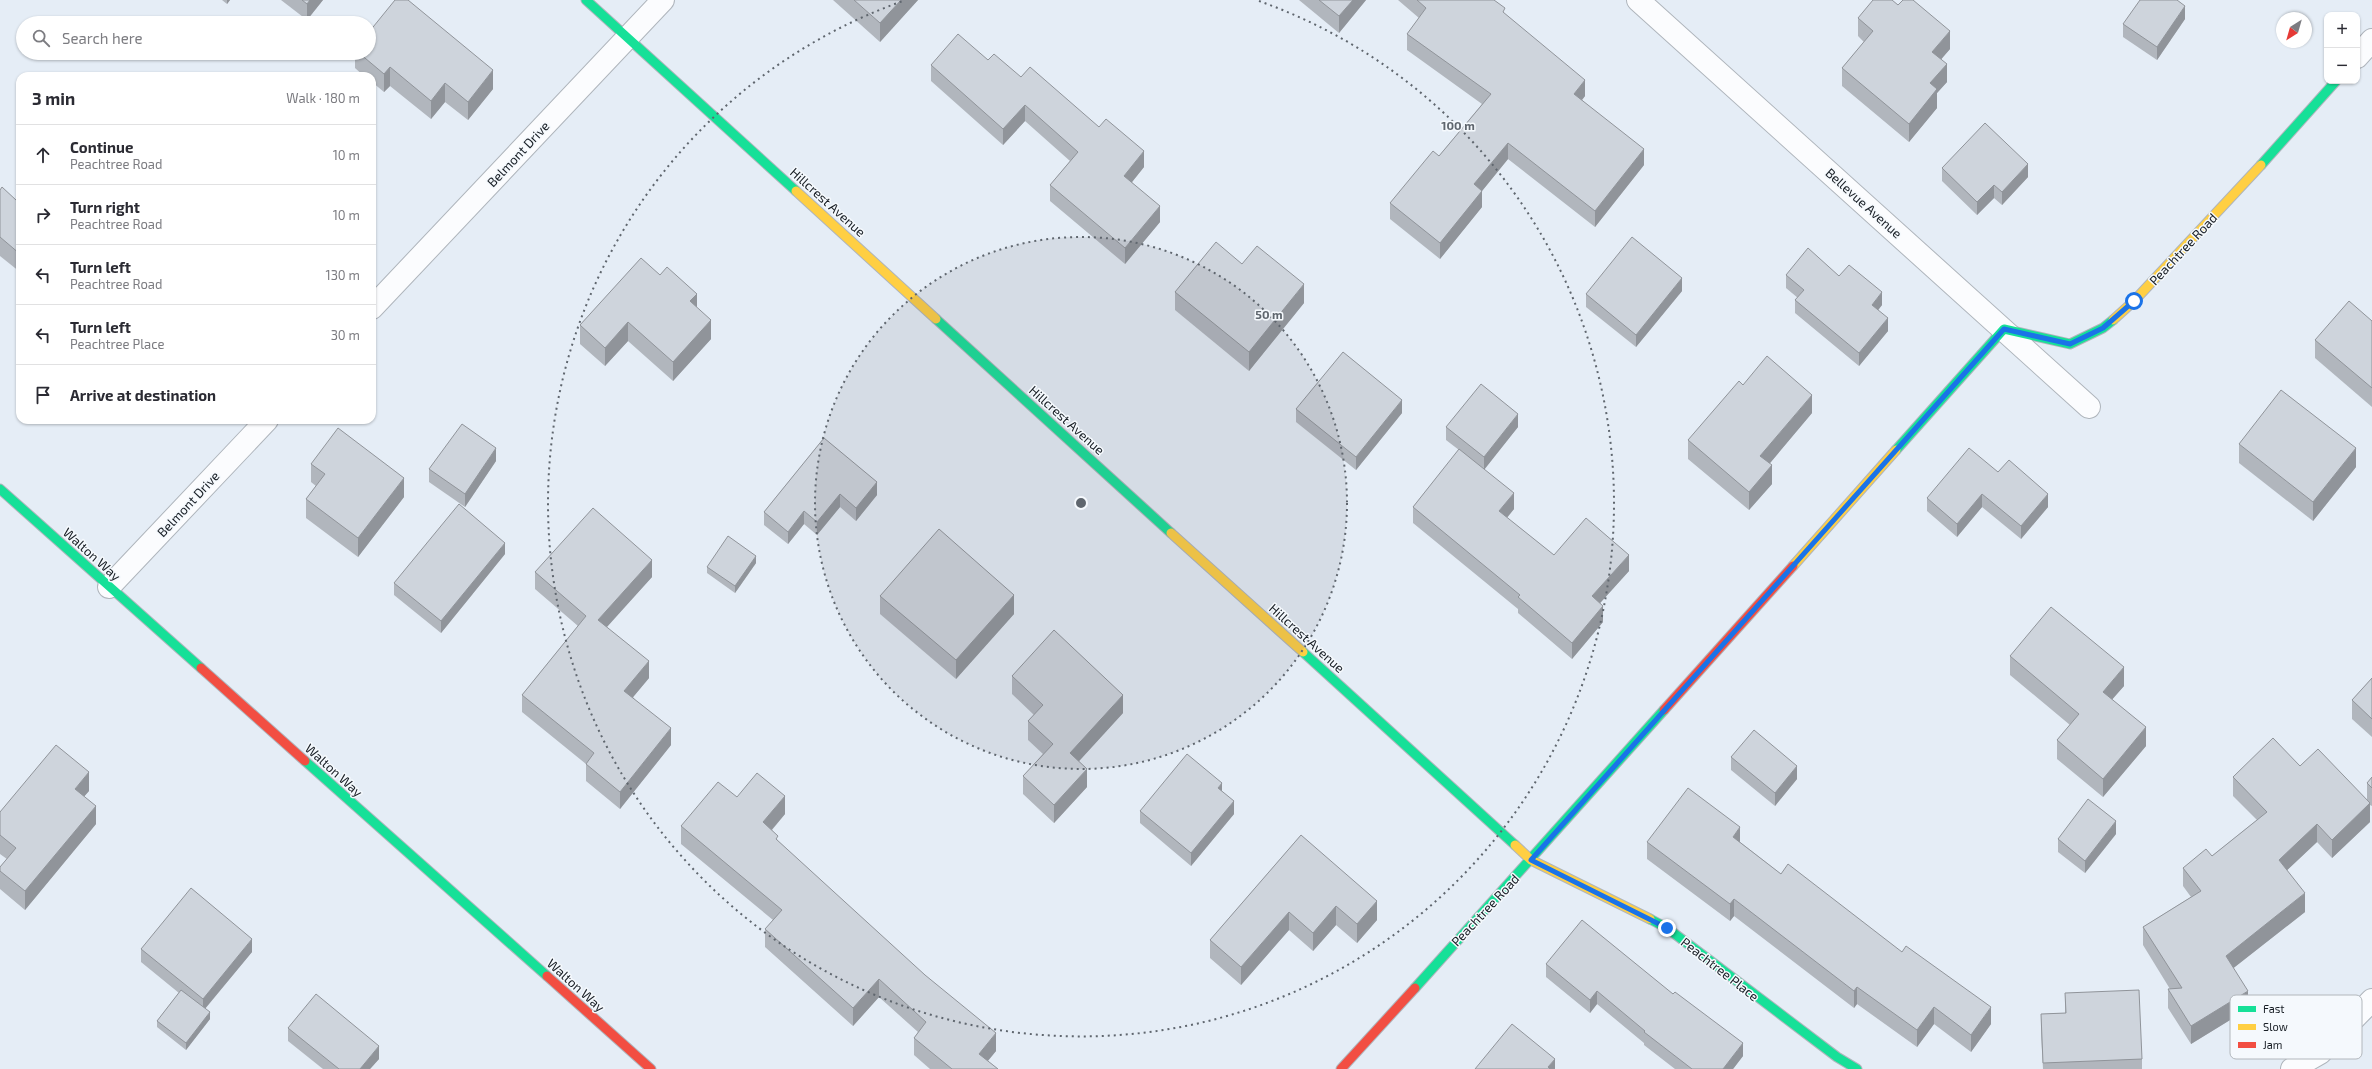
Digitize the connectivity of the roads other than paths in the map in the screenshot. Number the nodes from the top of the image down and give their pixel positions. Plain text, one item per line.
1 (586, 0) edge
2 (663, 0) edge
3 (1638, 0) edge
4 (628, 38) junction
5 (2372, 40) edge
6 (2360, 54) edge
7 (2333, 84) edge
8 (376, 304) edge
9 (2004, 329) junction
10 (2090, 407) dead end
11 (263, 424) edge
12 (0, 489) edge
13 (109, 587) junction
14 (1531, 860) junction
15 (2372, 1000) edge
16 (2362, 1010) edge
17 (2310, 1059) edge
18 (651, 1069) edge
19 (1342, 1069) edge
20 (1858, 1069) edge
21 (2292, 1069) edge

1 - 4 street, Hillcrest Avenue
2 - 4 street, Belmont Drive
3 - 9 street, Bellevue Avenue
4 - 8 street, Belmont Drive
4 - 14 street, Hillcrest Avenue
5 - 6 street
7 - 9 street, Peachtree Road
9 - 10 street, Bellevue Avenue
9 - 14 street, Peachtree Road
11 - 13 street, Belmont Drive
12 - 13 street, Walton Way
13 - 18 street, Walton Way
14 - 19 street, Peachtree Road
14 - 20 street, Peachtree Place
15 - 16 street
17 - 21 street

